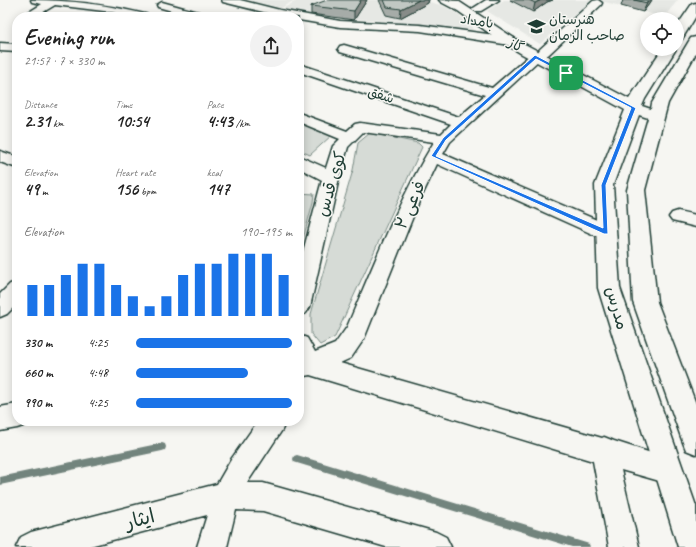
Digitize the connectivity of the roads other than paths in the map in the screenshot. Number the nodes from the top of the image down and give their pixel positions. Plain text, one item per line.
1 (36, 0) edge
2 (227, 0) edge
3 (445, 0) edge
4 (463, 0) edge
5 (494, 0) edge
6 (53, 2) junction
7 (166, 2) edge
8 (597, 3) dead end
9 (696, 7) edge
10 (477, 9) junction
11 (36, 12) edge
12 (125, 12) edge
13 (150, 12) edge
14 (192, 12) edge
15 (276, 12) edge
16 (304, 17) edge
17 (684, 25) edge
18 (696, 41) edge
19 (510, 42) junction
20 (0, 47) edge
21 (12, 48) edge
22 (344, 49) dead end
23 (539, 54) junction
24 (665, 56) edge
25 (304, 70) edge
26 (494, 93) junction
27 (635, 103) junction
28 (658, 112) junction
29 (304, 118) edge
30 (462, 122) junction
31 (349, 137) junction
32 (444, 139) junction
33 (0, 156) edge
34 (433, 156) junction
35 (12, 161) edge
36 (304, 164) edge
37 (331, 178) junction
38 (678, 216) dead end
39 (696, 221) edge
40 (606, 232) junction
41 (304, 266) edge
42 (12, 295) edge
43 (0, 308) edge
44 (304, 364) edge
45 (304, 366) edge
46 (12, 417) edge
47 (0, 419) edge
48 (270, 426) edge
49 (696, 440) edge
50 (604, 450) junction
51 (670, 470) junction
52 (226, 496) junction
53 (31, 547) edge
54 (212, 547) edge
55 (436, 547) edge
56 (624, 547) edge
57 (694, 547) edge

1 - 6 street
2 - 15 street, بامداد
3 - 19 main road, گاز
4 - 10 main road, گاز
5 - 10 street
6 - 11 street
6 - 12 street
7 - 13 street
7 - 14 street
8 - 23 street, فرعی ۲
9 - 17 main road
10 - 23 main road, گاز
16 - 19 street, بامداد
18 - 28 main road, مدرس
19 - 23 main road, گاز
20 - 21 street
22 - 26 street
23 - 26 street, فرعی ۲
23 - 27 main road, گاز
24 - 27 main road, مدرس
25 - 30 street, شفق
26 - 30 street, فرعی ۲
27 - 28 main road, گاز
27 - 40 main road, مدرس
28 - 49 main road, مدرس
29 - 31 street
30 - 32 street, فرعی ۲
31 - 32 street, کوی قدس
31 - 37 street, کوی قدس
32 - 34 street, فرعی ۲
33 - 35 street
34 - 40 street
34 - 44 street, فرعی ۲
36 - 37 street
37 - 41 street, کوی قدس
38 - 39 street
40 - 51 main road, مدرس
42 - 43 street
45 - 50 street
46 - 47 street
48 - 52 street
50 - 51 street
50 - 56 street
51 - 57 main road, مدرس
52 - 53 street, ایثار
52 - 54 street
52 - 55 street, ایثار

